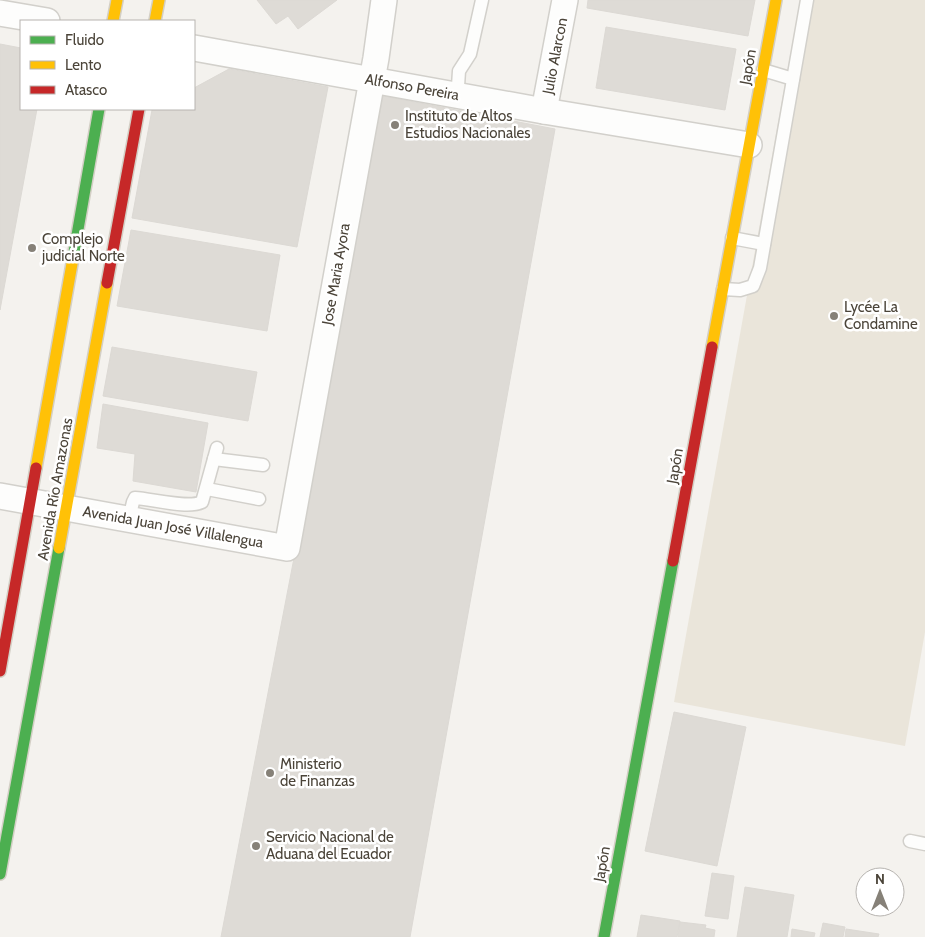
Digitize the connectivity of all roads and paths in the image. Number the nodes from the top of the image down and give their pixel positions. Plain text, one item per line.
1 (118, 0) edge
2 (159, 0) edge
3 (384, 0) edge
4 (482, 0) edge
5 (565, 0) edge
6 (776, 0) edge
7 (807, 0) edge
8 (0, 13) edge
9 (41, 20) edge
10 (113, 20) edge
11 (155, 20) edge
12 (195, 48) edge
13 (763, 70) junction
14 (371, 79) junction
15 (793, 79) junction
16 (456, 95) junction
17 (99, 110) edge
18 (139, 110) edge
19 (544, 111) junction
20 (749, 145) junction
21 (732, 238) junction
22 (764, 244) junction
23 (723, 289) junction
24 (262, 465) dead end
25 (207, 489) junction
26 (0, 496) edge
27 (259, 498) dead end
28 (30, 502) junction
29 (67, 508) junction
30 (129, 519) junction
31 (286, 548) joint
32 (0, 671) edge
33 (910, 841) dead end
34 (925, 844) edge
35 (0, 874) edge
36 (604, 937) edge

1 - 10 main road
2 - 11 main road
3 - 14 street, Jose Maria Ayora
4 - 16 lane
5 - 19 street, Julio Alarcon
6 - 13 main road, Japón
7 - 15 lane
8 - 9 street
12 - 14 street, Alfonso Pereira
13 - 15 lane
13 - 20 main road, Japón
14 - 16 street, Alfonso Pereira
14 - 31 street, Jose Maria Ayora
15 - 22 lane
16 - 19 street, Alfonso Pereira
17 - 28 main road, Avenida Río Amazonas
18 - 29 main road, Avenida Río Amazonas
19 - 20 street, Alfonso Pereira
20 - 21 main road, Japón
21 - 22 lane
21 - 23 main road, Japón
22 - 23 lane
23 - 36 main road, Japón
24 - 25 lane
25 - 27 lane
25 - 30 lane
26 - 28 street, Avenida Juan José Villalengua
28 - 29 street, Avenida Juan José Villalengua
28 - 32 main road, Avenida Río Amazonas
29 - 30 street, Avenida Juan José Villalengua
29 - 35 main road, Avenida Río Amazonas
30 - 31 street, Avenida Juan José Villalengua
33 - 34 lane

